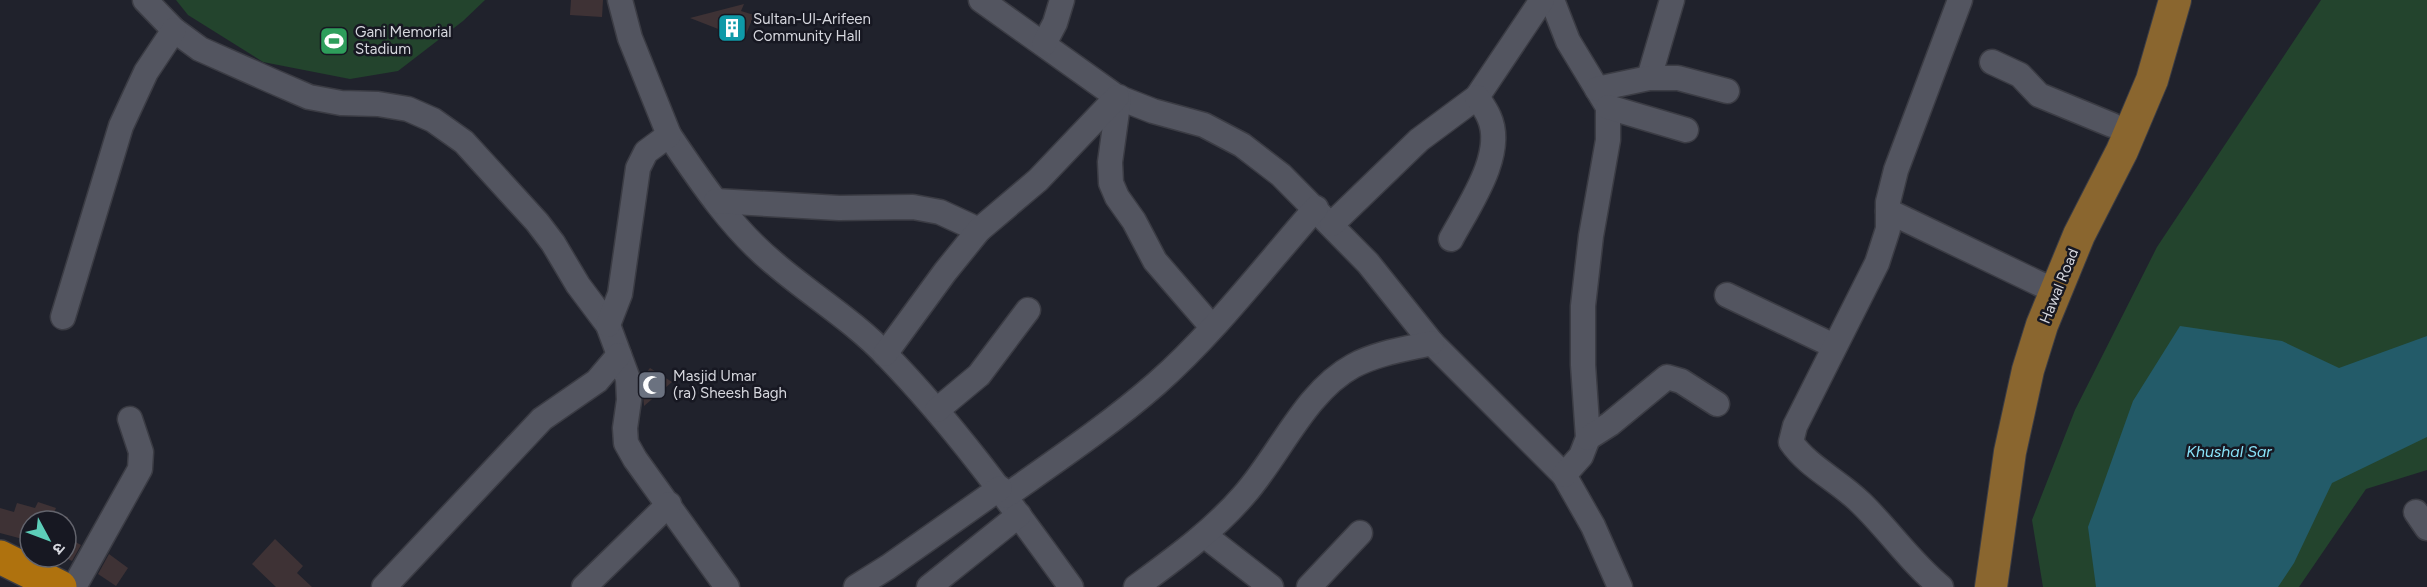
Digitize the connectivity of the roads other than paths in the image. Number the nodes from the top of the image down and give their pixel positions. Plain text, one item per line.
1 (145, 0) edge
2 (620, 0) edge
3 (981, 0) edge
4 (1062, 0) edge
5 (1542, 0) edge
6 (1552, 0) edge
7 (1672, 0) edge
8 (1960, 0) edge
9 (2157, 0) edge
10 (2175, 0) edge
11 (174, 30) junction
12 (1044, 44) junction
13 (1992, 62) dead end
14 (1649, 78) junction
15 (1727, 91) dead end
16 (1118, 97) junction
17 (1477, 97) junction
18 (1602, 98) junction
19 (2112, 125) junction
20 (1686, 130) dead end
21 (669, 135) junction
22 (716, 201) junction
23 (1888, 212) junction
24 (1324, 216) junction
25 (979, 230) junction
26 (1451, 239) dead end
27 (2049, 287) junction
28 (1727, 295) dead end
29 (1028, 310) dead end
30 (63, 317) dead end
31 (608, 325) junction
32 (1212, 327) junction
33 (1432, 343) junction
34 (1834, 346) junction
35 (885, 354) junction
36 (619, 355) junction
37 (1717, 404) dead end
38 (937, 410) junction
39 (130, 419) dead end
40 (1588, 438) junction
41 (1564, 474) junction
42 (1008, 500) junction
43 (669, 504) junction
44 (1360, 533) dead end
45 (1204, 535) junction
46 (0, 557) edge
47 (0, 576) edge
48 (22, 587) edge
49 (60, 587) edge
50 (74, 587) edge
51 (384, 587) edge
52 (584, 587) edge
53 (728, 587) edge
54 (856, 587) edge
55 (929, 587) edge
56 (1071, 587) edge
57 (1136, 587) edge
58 (1271, 587) edge
59 (1309, 587) edge
60 (1620, 587) edge
61 (1941, 587) edge
62 (1972, 587) edge
63 (1991, 587) edge

1 - 11 street
2 - 21 street
3 - 12 street
4 - 12 street
5 - 17 street
6 - 18 street
7 - 14 street
8 - 23 street
9 - 19 main road, Hawal Road
10 - 27 main road, Hawal Road
11 - 30 street
11 - 31 street
12 - 16 street
13 - 19 street
14 - 15 street
14 - 18 street
16 - 24 street
16 - 25 street
16 - 32 street
17 - 24 street
17 - 26 street
18 - 20 street
18 - 40 street
19 - 27 main road, Hawal Road
21 - 22 street
21 - 31 street
22 - 25 street
22 - 35 street
23 - 27 street
23 - 34 street
24 - 32 street
24 - 33 street
25 - 35 street
27 - 62 main road, Hawal Road
27 - 63 main road, Hawal Road
28 - 34 street
29 - 38 street
31 - 36 street
32 - 42 street
33 - 41 street
33 - 45 street
34 - 61 street
35 - 38 street
36 - 43 street
36 - 51 street
37 - 40 street
38 - 42 street
39 - 50 street
40 - 41 street
41 - 60 street
42 - 54 street
42 - 55 street
42 - 56 street
43 - 52 street
43 - 53 street
44 - 59 street
45 - 57 street
45 - 58 street
46 - 49 highway
47 - 48 highway

